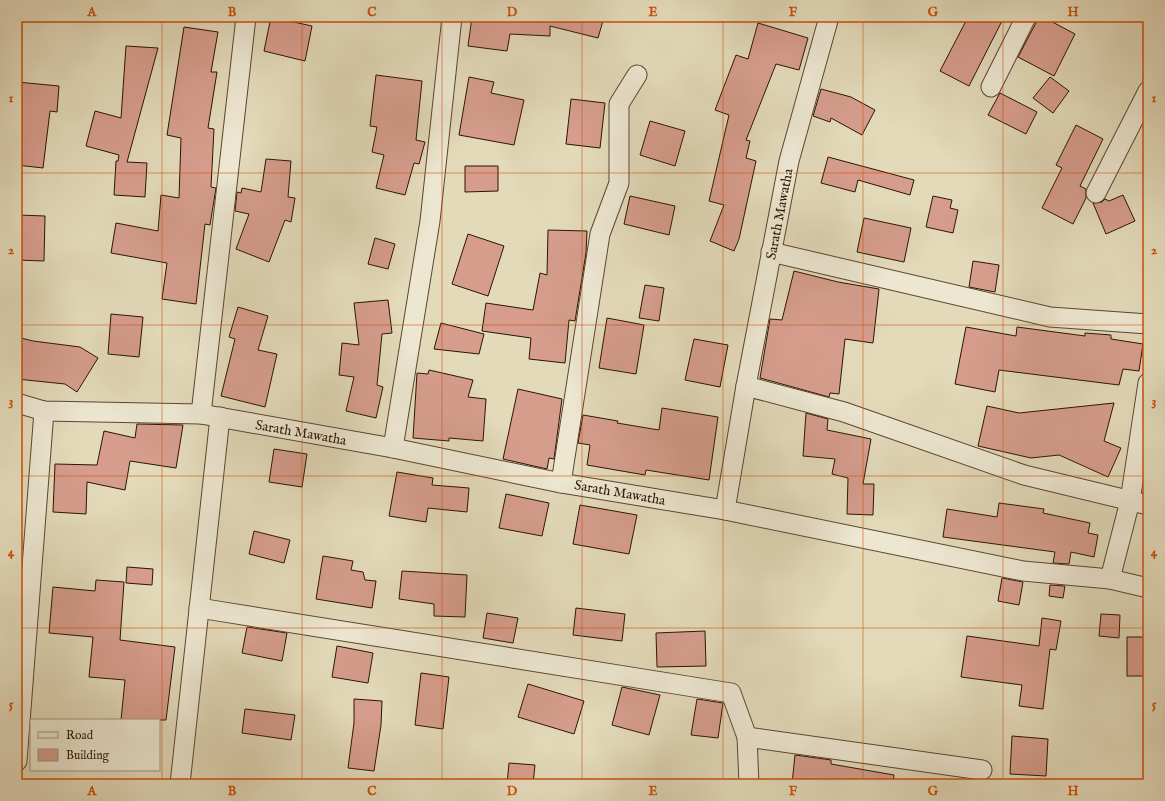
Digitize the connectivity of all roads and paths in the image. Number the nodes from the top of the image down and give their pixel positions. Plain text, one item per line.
1 (246, 17) edge
2 (452, 17) edge
3 (829, 17) edge
4 (1026, 17) edge
5 (637, 75) dead end
6 (991, 88) dead end
7 (1148, 91) edge
8 (1096, 193) dead end
9 (771, 252) junction
10 (1148, 324) edge
11 (1148, 383) edge
12 (746, 386) junction
13 (17, 403) edge
14 (44, 411) junction
15 (201, 414) junction
16 (220, 417) junction
17 (392, 448) junction
18 (561, 482) junction
19 (1130, 501) junction
20 (1148, 505) edge
21 (726, 510) junction
22 (1110, 579) junction
23 (1148, 588) edge
24 (199, 608) junction
25 (747, 737) junction
26 (17, 761) edge
27 (982, 770) dead end
28 (180, 784) edge
29 (749, 784) edge

1 - 15 street
2 - 17 street
3 - 9 street, Sarath Mawatha
4 - 6 street
5 - 18 street
7 - 8 street
9 - 10 street
9 - 12 street, Sarath Mawatha
11 - 19 street
12 - 19 street
12 - 21 street, Sarath Mawatha
13 - 14 street, Sarath Mawatha
14 - 15 street, Sarath Mawatha
14 - 26 street
15 - 16 street, Sarath Mawatha
16 - 17 street, Sarath Mawatha
16 - 24 street
17 - 18 street, Sarath Mawatha
18 - 21 street, Sarath Mawatha
19 - 20 street
19 - 22 street
21 - 22 street
22 - 23 street
24 - 25 street
24 - 28 street
25 - 27 street
25 - 29 street

